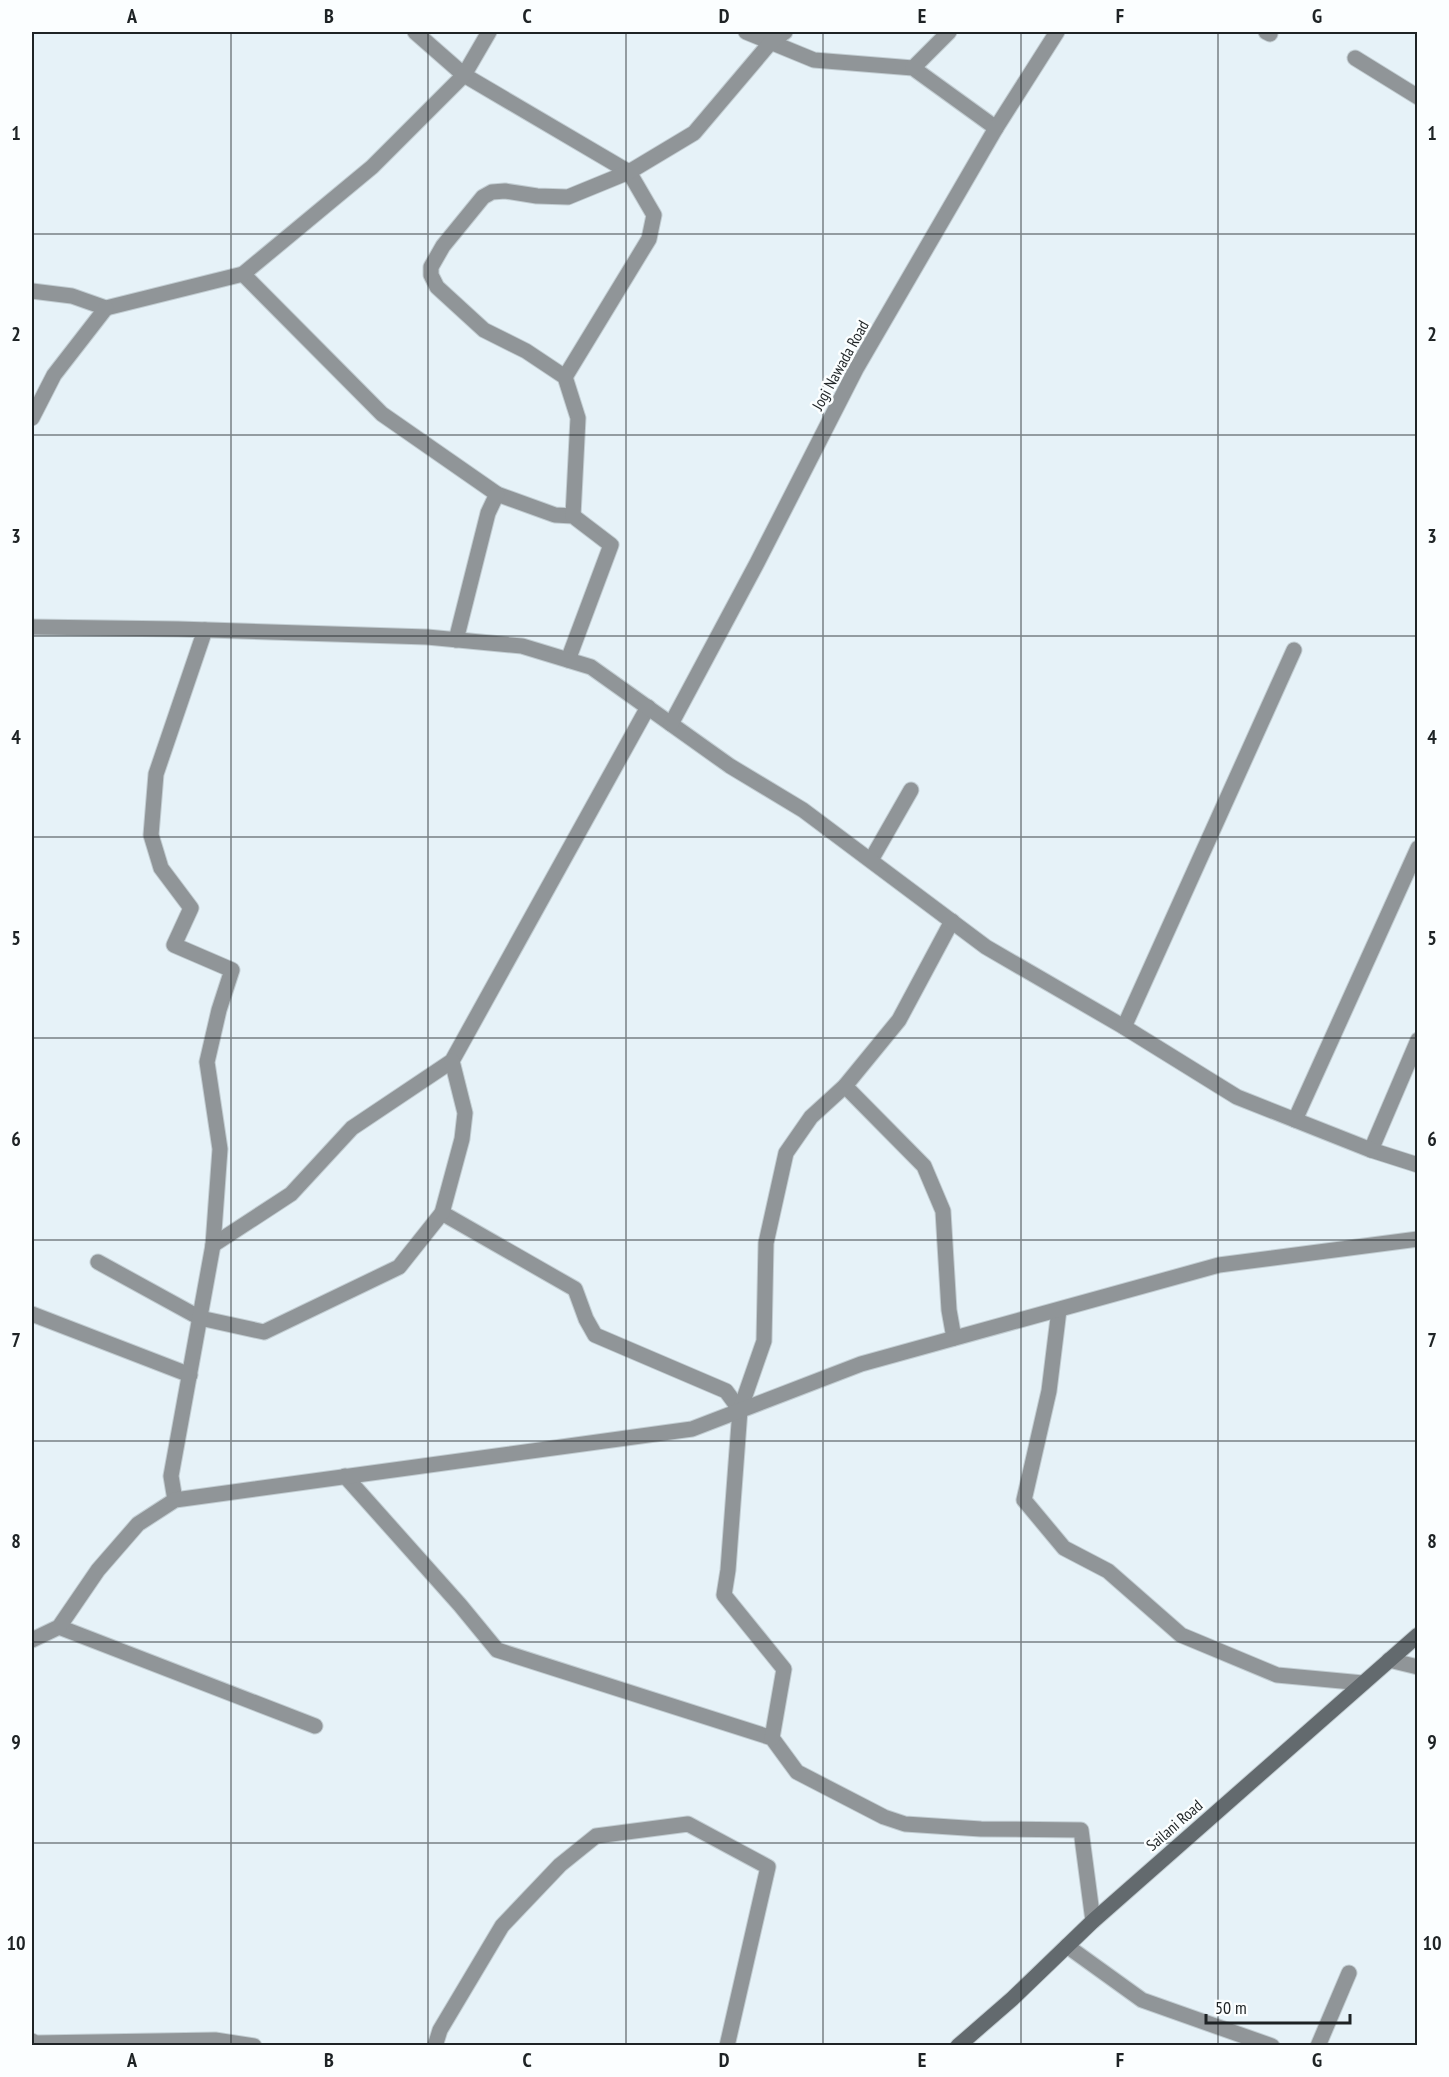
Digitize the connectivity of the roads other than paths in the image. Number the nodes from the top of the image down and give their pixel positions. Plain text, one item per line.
1 (415, 32) edge
2 (489, 32) edge
3 (746, 32) edge
4 (785, 32) edge
5 (950, 32) edge
6 (1057, 32) edge
7 (771, 42) junction
8 (1355, 58) dead end
9 (913, 68) junction
10 (464, 75) junction
11 (1418, 97) edge
12 (996, 128) junction
13 (629, 172) junction
14 (243, 274) junction
15 (32, 291) edge
16 (106, 308) junction
17 (565, 377) junction
18 (32, 418) edge
19 (497, 494) junction
20 (573, 516) junction
21 (32, 627) edge
22 (205, 630) junction
23 (456, 640) junction
24 (1294, 650) dead end
25 (568, 660) junction
26 (648, 707) junction
27 (671, 724) junction
28 (911, 790) dead end
29 (1418, 848) edge
30 (871, 860) junction
31 (952, 921) junction
32 (1124, 1027) junction
33 (1418, 1040) edge
34 (452, 1061) junction
35 (845, 1086) junction
36 (1294, 1120) junction
37 (1371, 1150) junction
38 (1418, 1165) edge
39 (442, 1214) junction
40 (1418, 1239) edge
41 (213, 1245) junction
42 (98, 1262) dead end
43 (1059, 1310) junction
44 (32, 1314) edge
45 (200, 1318) junction
46 (954, 1338) junction
47 (190, 1375) junction
48 (740, 1410) junction
49 (345, 1476) junction
50 (175, 1500) junction
51 (58, 1628) junction
52 (1418, 1635) edge
53 (32, 1641) edge
54 (1389, 1660) junction
55 (1418, 1667) edge
56 (1363, 1683) junction
57 (315, 1726) dead end
58 (772, 1738) junction
59 (1093, 1921) junction
60 (1066, 1946) junction
61 (1349, 1973) dead end
62 (34, 2043) edge
63 (254, 2046) edge
64 (435, 2046) edge
65 (727, 2046) edge
66 (958, 2046) edge
67 (1272, 2046) edge
68 (1318, 2046) edge

1 - 10 street
2 - 10 street
3 - 7 street
4 - 7 street
5 - 9 street
6 - 12 street, Jogi Nawada Road
7 - 9 street
7 - 13 street
8 - 11 street
9 - 12 street
10 - 13 street
10 - 14 street
12 - 27 street, Jogi Nawada Road
13 - 17 street
13 - 17 street
14 - 16 street
14 - 19 street
15 - 16 street
16 - 18 street
17 - 20 street
19 - 20 street
19 - 23 street
20 - 25 street
21 - 22 street
22 - 23 street
22 - 41 street
23 - 25 street
24 - 32 street
25 - 26 street
26 - 27 street
26 - 34 street
27 - 30 street
28 - 30 street
29 - 36 street
30 - 31 street
31 - 32 street
31 - 35 street
32 - 36 street
33 - 37 street
34 - 39 street
34 - 41 street
35 - 46 street
35 - 48 street
36 - 37 street
37 - 38 street
39 - 45 street
39 - 48 street
40 - 43 street
41 - 45 street
42 - 45 street
43 - 46 street
43 - 56 street
44 - 47 street
45 - 47 street
46 - 48 street
47 - 50 street
48 - 49 street
48 - 58 street
49 - 50 street
49 - 58 street
50 - 51 street
51 - 53 street
51 - 57 street
52 - 54 main road, Sailani Road
54 - 55 street
54 - 56 main road, Sailani Road
56 - 59 main road, Sailani Road
58 - 59 street
59 - 60 main road, Sailani Road
60 - 66 main road, Sailani Road
60 - 67 street
61 - 68 street
62 - 63 street
64 - 65 street

